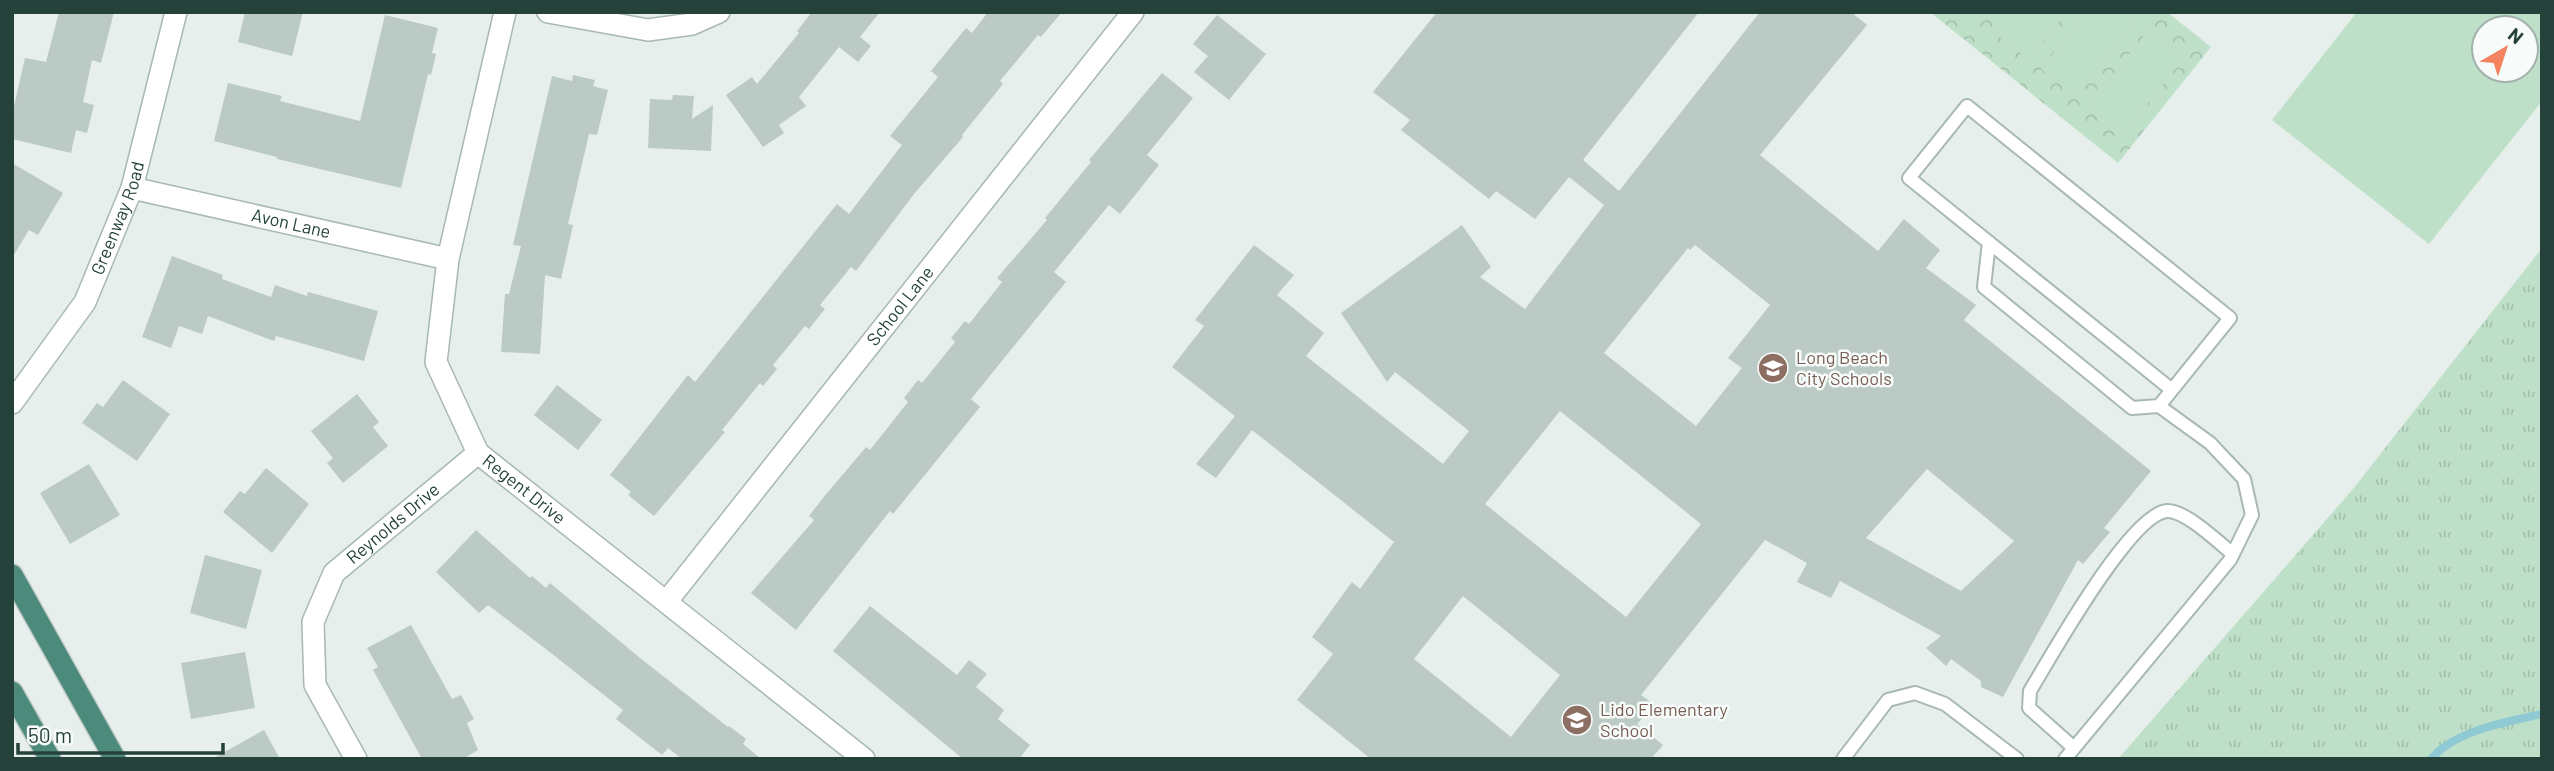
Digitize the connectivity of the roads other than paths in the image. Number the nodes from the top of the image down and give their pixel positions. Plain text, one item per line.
1 (176, 12) edge
2 (505, 12) edge
3 (548, 12) edge
4 (719, 12) edge
5 (1133, 12) edge
6 (132, 188) junction
7 (1989, 242) junction
8 (448, 259) junction
9 (2172, 390) junction
10 (12, 403) edge
11 (2159, 406) junction
12 (478, 453) junction
13 (2233, 554) junction
14 (12, 575) edge
15 (667, 601) junction
16 (12, 692) edge
17 (2074, 748) junction
18 (50, 759) edge
19 (115, 759) edge
20 (356, 759) edge
21 (863, 759) edge
22 (1843, 759) edge
23 (2017, 759) edge
24 (2065, 759) edge

1 - 6 street, Greenway Road
2 - 8 street, Regent Drive
3 - 4 street
5 - 15 street, School Lane
6 - 8 street, Avon Lane
6 - 10 street, Greenway Road
7 - 9 lane
7 - 9 lane
7 - 11 lane
8 - 12 street, Regent Drive
9 - 11 lane
11 - 13 lane
12 - 15 street, Regent Drive
12 - 20 street, Reynolds Drive
13 - 17 lane
13 - 17 lane
14 - 19 highway
15 - 21 street, Regent Drive
16 - 18 highway
17 - 24 lane
22 - 23 lane

